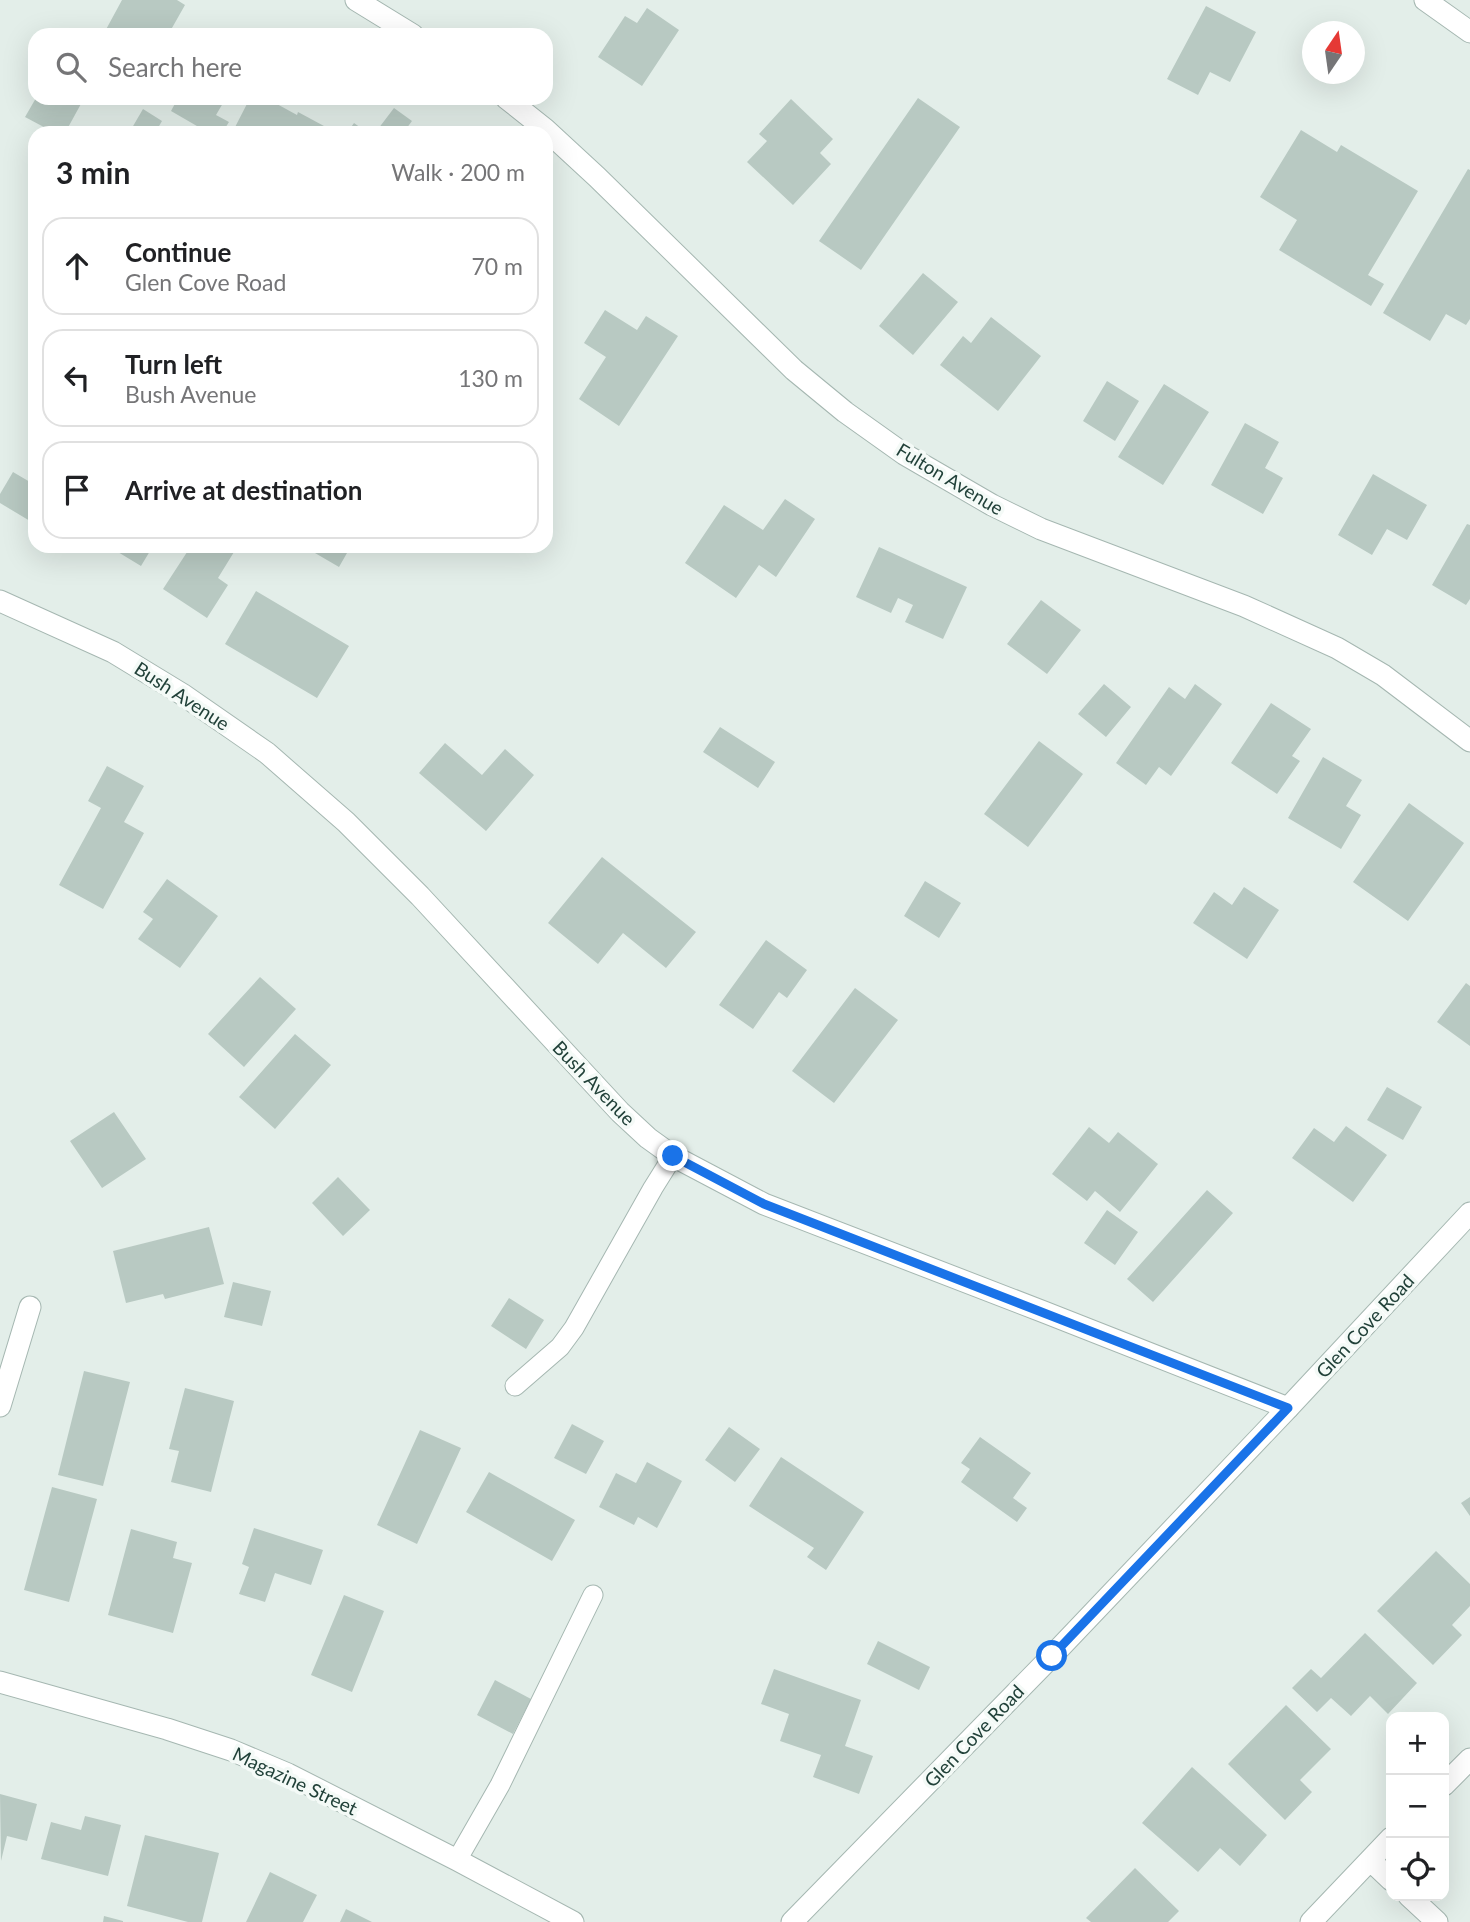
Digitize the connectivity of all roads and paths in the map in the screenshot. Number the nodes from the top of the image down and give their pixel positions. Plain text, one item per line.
1 (356, 0) edge
2 (1425, 0) edge
3 (402, 28) edge
4 (1470, 33) edge
5 (515, 105) edge
6 (541, 126) edge
7 (553, 136) edge
8 (0, 601) edge
9 (1470, 741) edge
10 (673, 1156) junction
11 (1470, 1213) edge
12 (30, 1307) dead end
13 (515, 1386) dead end
14 (0, 1406) edge
15 (1288, 1408) junction
16 (593, 1595) dead end
17 (0, 1682) edge
18 (1470, 1759) edge
19 (1449, 1780) edge
20 (1386, 1843) edge
21 (457, 1860) junction
22 (1370, 1860) junction
23 (1386, 1875) edge
24 (1414, 1901) edge
25 (573, 1922) edge
26 (792, 1922) edge
27 (1311, 1922) edge
28 (1437, 1922) edge

1 - 3 street
2 - 4 street
5 - 6 street, Fulton Avenue
7 - 9 street, Fulton Avenue
8 - 10 street, Bush Avenue
10 - 13 lane
10 - 15 street, Bush Avenue
11 - 15 street, Glen Cove Road
12 - 14 street
15 - 26 street, Glen Cove Road
16 - 21 lane
17 - 21 street, Magazine Street
18 - 19 street
20 - 22 street
21 - 25 street, Magazine Street
22 - 23 street
22 - 27 street
24 - 28 street

